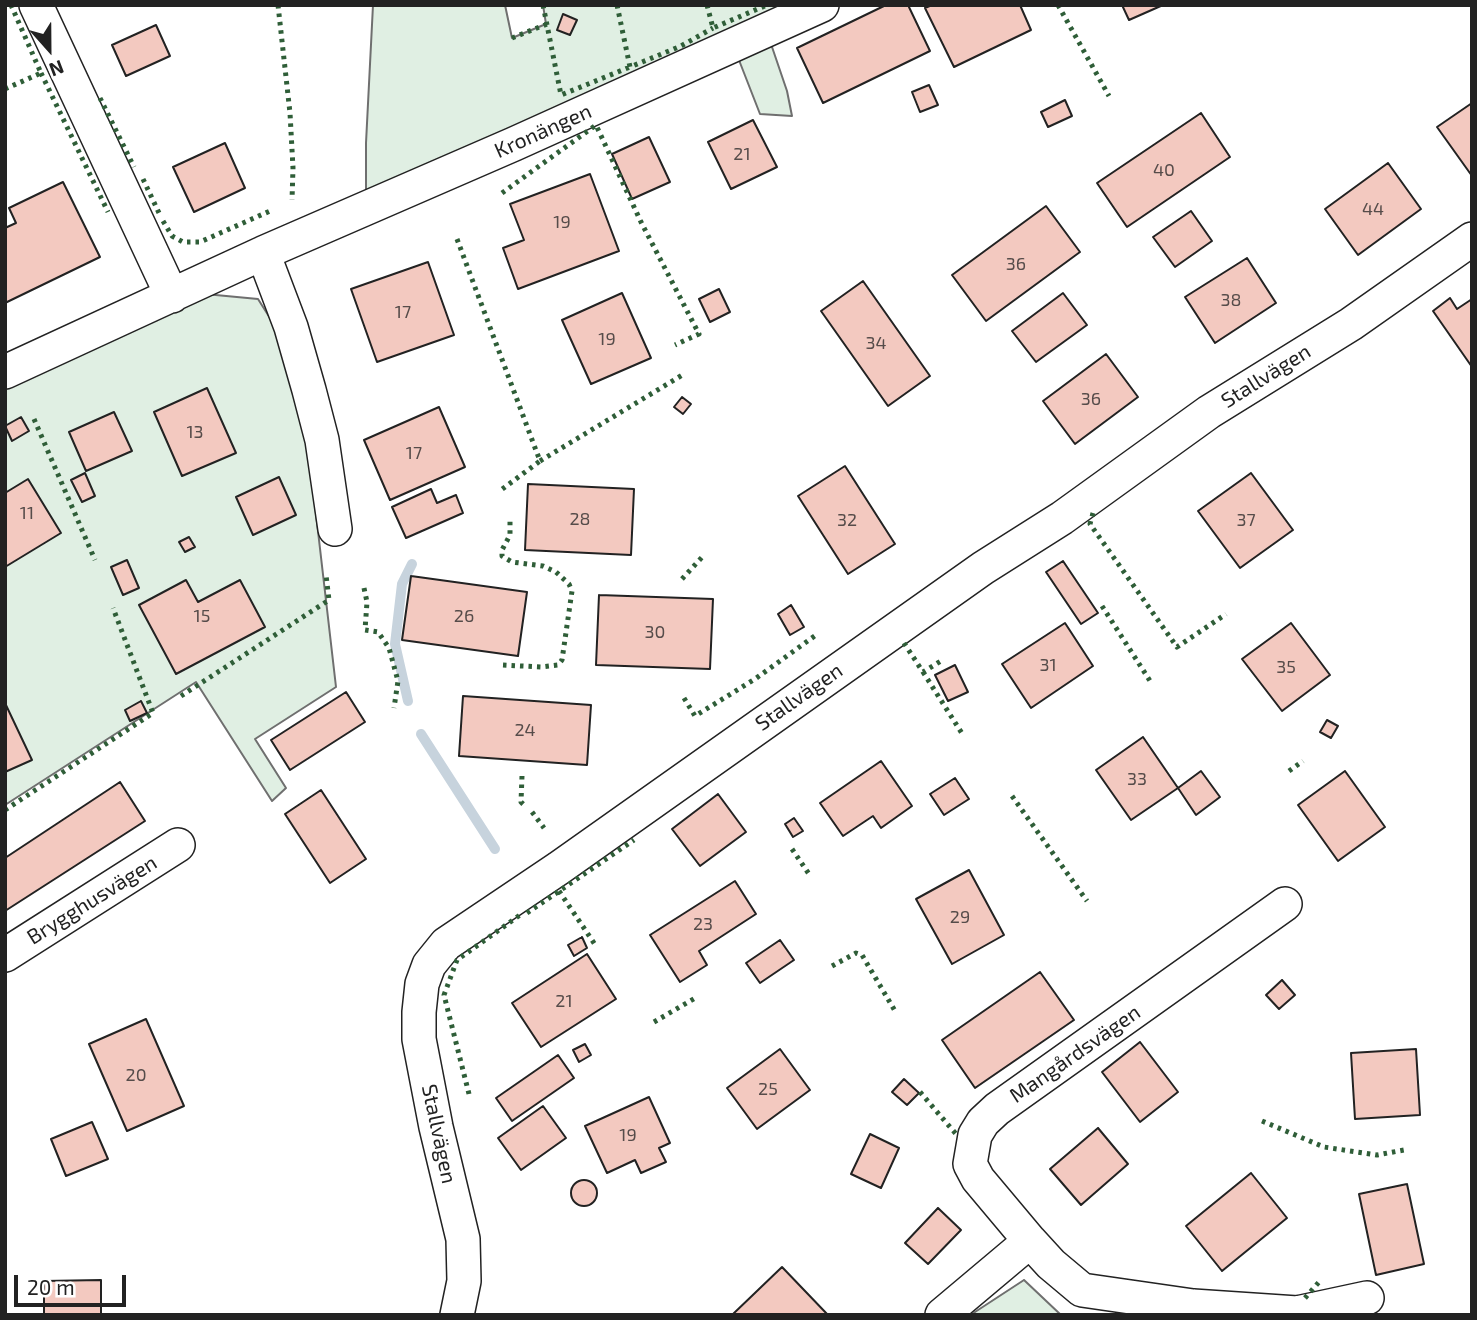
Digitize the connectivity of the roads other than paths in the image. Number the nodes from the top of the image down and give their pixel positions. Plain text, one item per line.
1 (36, 5) edge
2 (822, 5) edge
3 (1472, 239) edge
4 (263, 253) junction
5 (172, 296) junction
6 (5, 372) edge
7 (335, 529) dead end
8 (178, 845) dead end
9 (1285, 904) dead end
10 (5, 955) edge
11 (1030, 1241) junction
12 (1367, 1298) dead end
13 (457, 1315) edge
14 (942, 1315) edge

1 - 5 street
2 - 4 street, Kronängen
3 - 13 street, Stallvägen
4 - 5 street, Kronängen
4 - 7 street
5 - 6 street, Kronängen
8 - 10 street, Brygghusvägen
9 - 11 street, Mangårdsvägen
11 - 12 street, Mangårdsvägen
11 - 14 street

